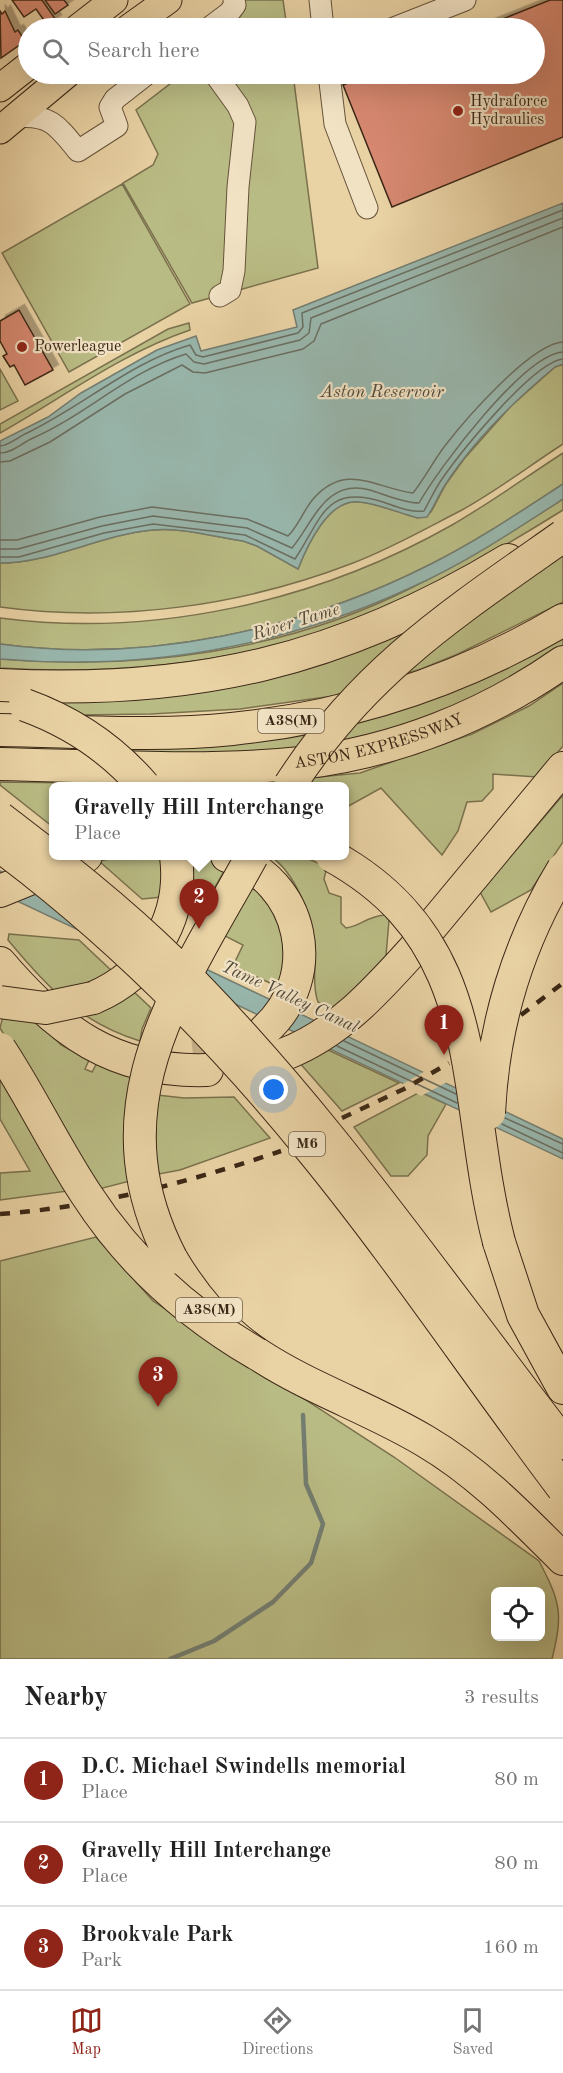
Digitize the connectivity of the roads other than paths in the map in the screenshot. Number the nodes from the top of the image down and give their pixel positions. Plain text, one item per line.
1 (168, 0) edge
2 (234, 0) edge
3 (320, 0) edge
4 (465, 0) edge
5 (107, 3) edge
6 (90, 18) edge
7 (143, 18) edge
8 (222, 18) edge
9 (322, 18) edge
10 (419, 18) edge
11 (18, 74) edge
12 (45, 84) edge
13 (53, 84) edge
14 (134, 84) edge
15 (222, 84) edge
16 (330, 84) edge
17 (0, 88) edge
18 (6, 119) edge
19 (367, 208) dead end
20 (220, 296) dead end
21 (563, 526) edge
22 (563, 536) edge
23 (563, 620) edge
24 (563, 662) edge
25 (0, 685) edge
26 (0, 698) edge
27 (0, 730) edge
28 (0, 764) edge
29 (108, 766) junction
30 (563, 768) edge
31 (0, 774) edge
32 (140, 782) edge
33 (292, 782) edge
34 (0, 818) edge
35 (0, 846) edge
36 (49, 857) edge
37 (52, 860) edge
38 (176, 860) edge
39 (236, 860) edge
40 (249, 860) edge
41 (340, 860) edge
42 (73, 861) edge
43 (563, 869) edge
44 (0, 891) edge
45 (3, 954) edge
46 (0, 1002) edge
47 (265, 1030) tunnel mouth
48 (0, 1049) edge
49 (285, 1054) dead end
50 (192, 1062) tunnel mouth
51 (499, 1242) junction
52 (258, 1354) junction
53 (563, 1388) edge
54 (563, 1443) edge
55 (563, 1488) edge
56 (563, 1559) edge

1 - 7 main road
2 - 8 lane
3 - 9 lane
4 - 10 lane
5 - 6 main road
11 - 17 main road
12 - 18 main road
13 - 18 main road
14 - 18 lane
15 - 20 lane
16 - 19 lane
21 - 25 highway
22 - 33 highway, A38(M), bridge
23 - 27 highway, A38(M)
24 - 29 highway, ASTON EXPRESSWAY
26 - 32 highway, bridge
28 - 29 highway, ASTON EXPRESSWAY
29 - 31 highway
30 - 49 highway
34 - 36 highway, M6, bridge
35 - 55 highway, M6, bridge
37 - 54 highway, M6, bridge
38 - 46 highway, bridge
39 - 47 highway
40 - 52 highway, A38(M), bridge
41 - 51 highway, bridge
42 - 44 highway
43 - 51 highway, bridge
45 - 50 highway
48 - 52 highway, bridge
51 - 53 highway
52 - 56 highway

